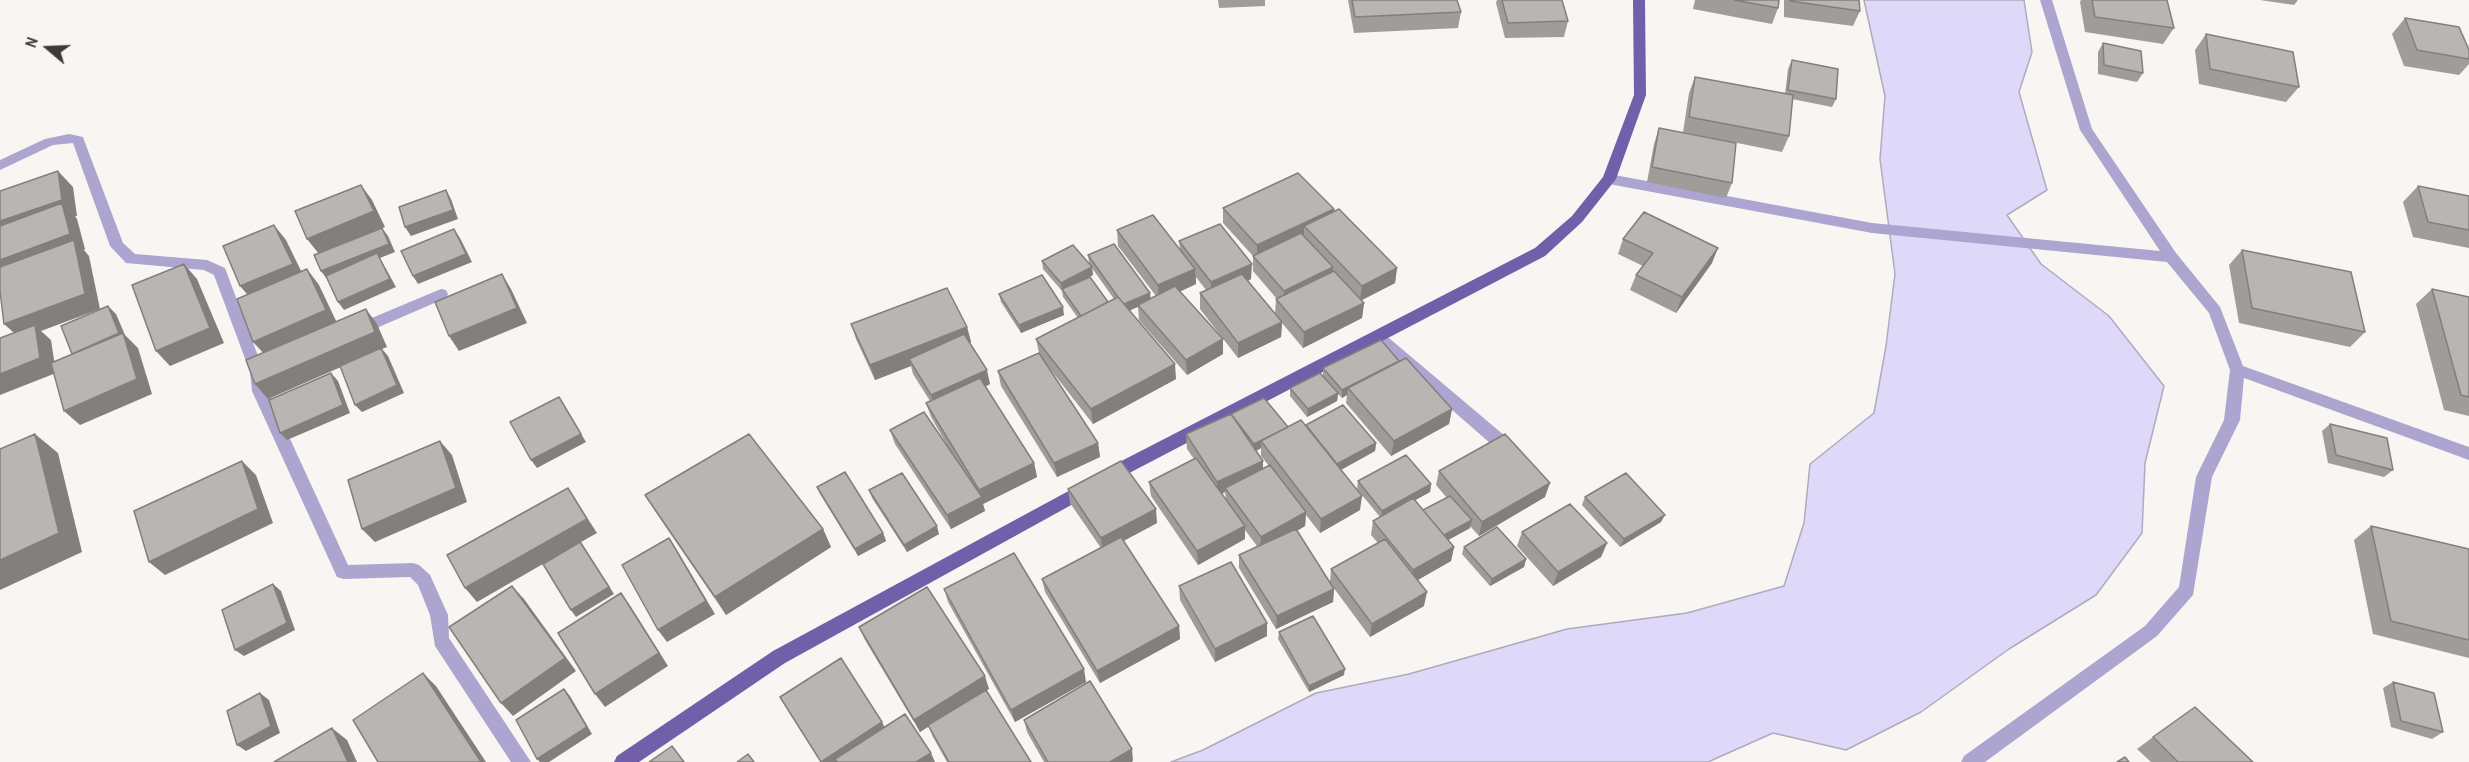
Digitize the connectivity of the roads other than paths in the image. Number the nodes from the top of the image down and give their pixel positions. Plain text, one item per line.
1 (1639, 0) edge
2 (2046, 0) edge
3 (0, 165) edge
4 (1609, 178) junction
5 (2171, 257) junction
6 (441, 294) dead end
7 (342, 337) edge
8 (1377, 337) junction
9 (276, 365) edge
10 (2237, 370) junction
11 (257, 372) junction
12 (2469, 454) edge
13 (1528, 465) edge
14 (522, 762) edge
15 (623, 762) edge
16 (1970, 762) edge

1 - 4 main road
2 - 5 street
3 - 11 street
4 - 5 street
4 - 8 main road
5 - 10 street
6 - 7 street
8 - 13 street
8 - 15 main road
9 - 11 street
10 - 12 street
10 - 16 street
11 - 14 street

